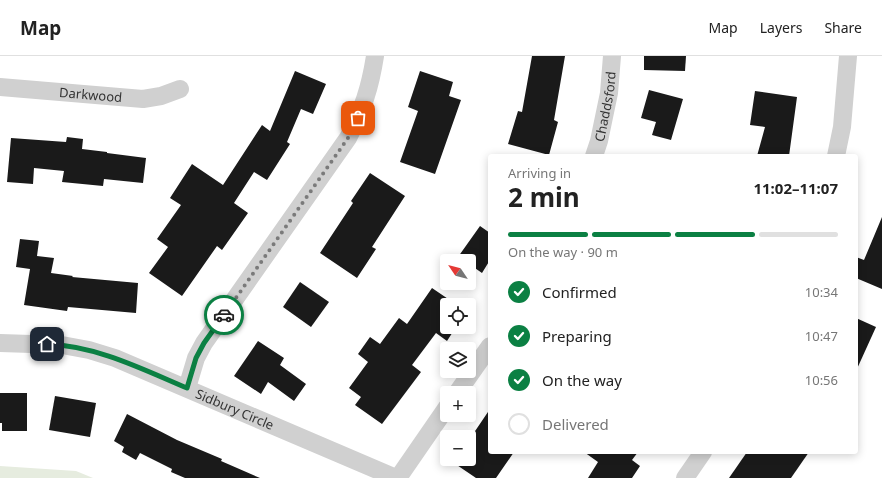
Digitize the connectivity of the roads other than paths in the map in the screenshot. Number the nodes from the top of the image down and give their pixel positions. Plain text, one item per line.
1 (376, 56) edge
2 (612, 56) edge
3 (848, 56) edge
4 (0, 87) edge
5 (180, 89) dead end
6 (595, 154) edge
7 (836, 154) edge
8 (0, 343) edge
9 (488, 349) edge
10 (462, 386) edge
11 (187, 388) junction
12 (440, 417) edge
13 (702, 454) edge
14 (397, 478) edge
15 (685, 478) edge

1 - 11 street
2 - 6 street, Chaddsford
3 - 7 street
4 - 5 street, Darkwood
8 - 11 street, Sidbury Circle
9 - 10 street
11 - 14 street, Sidbury Circle
12 - 14 street
13 - 15 street

